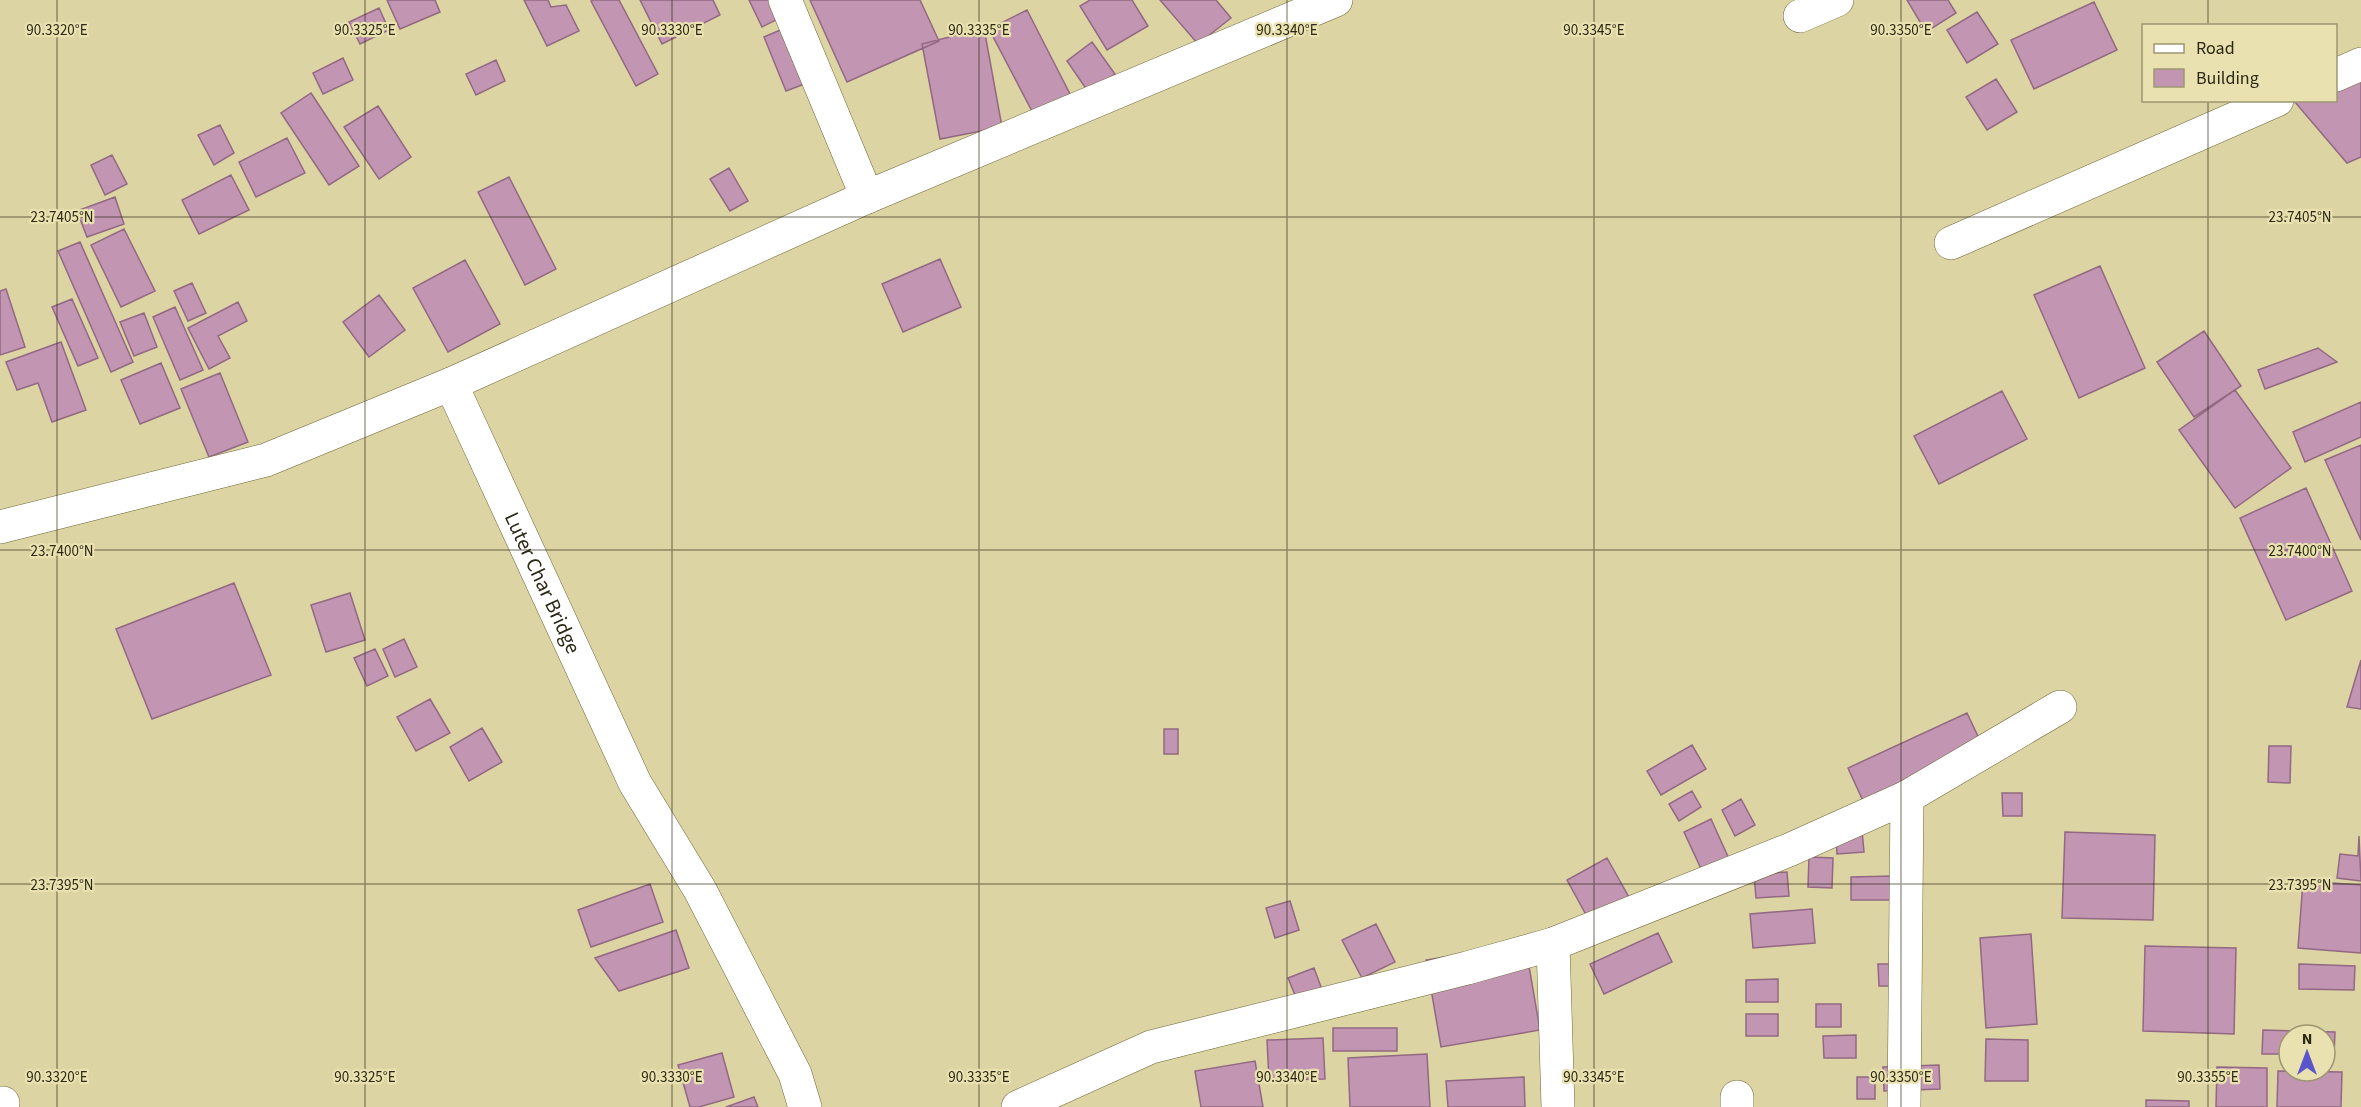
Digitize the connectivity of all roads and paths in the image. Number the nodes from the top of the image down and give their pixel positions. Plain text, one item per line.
1 (785, 0) edge
2 (1336, 0) edge
3 (1837, 0) edge
4 (1800, 16) dead end
5 (2361, 64) edge
6 (2337, 75) edge
7 (2272, 102) edge
8 (867, 197) junction
9 (1951, 243) dead end
10 (451, 384) junction
11 (0, 527) edge
12 (2060, 707) dead end
13 (1907, 798) junction
14 (1553, 944) junction
15 (805, 1107) edge
16 (1018, 1107) edge
17 (1558, 1107) edge
18 (1904, 1107) edge

1 - 8 street
2 - 8 street
3 - 4 street
5 - 6 street
7 - 9 street
8 - 10 street
10 - 11 street
10 - 15 street, Luter Char Bridge
12 - 13 street
13 - 14 street
13 - 18 street
14 - 16 street
14 - 17 street

